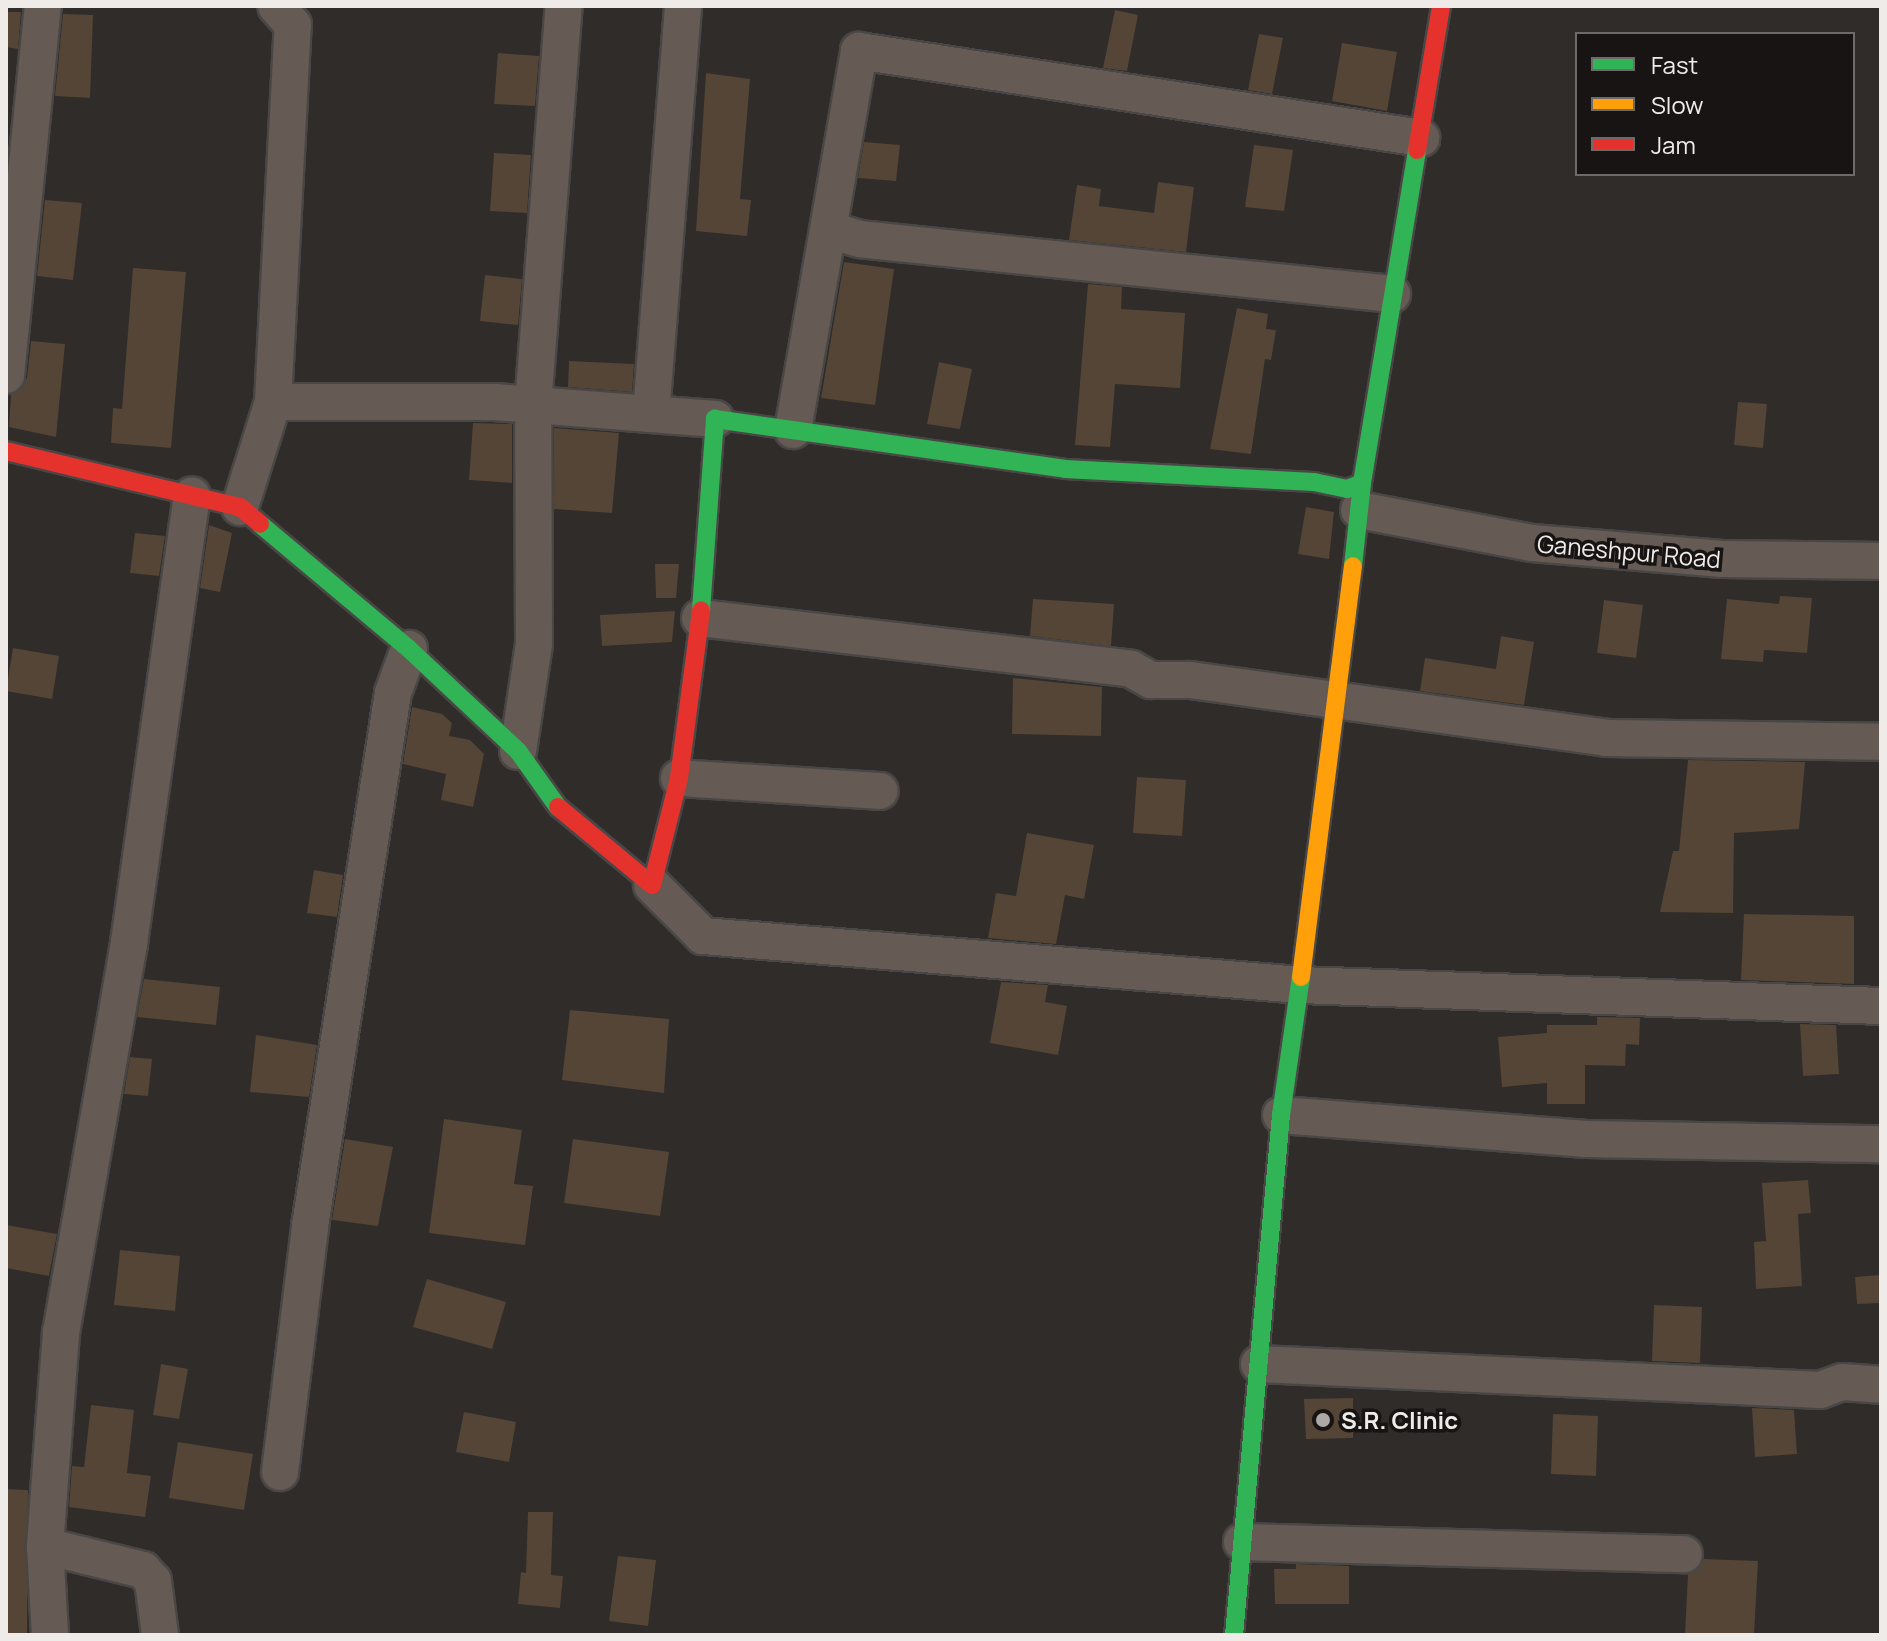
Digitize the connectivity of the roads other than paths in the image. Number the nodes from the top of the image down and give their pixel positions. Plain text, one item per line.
1 (43, 6) edge
2 (276, 6) edge
3 (564, 6) edge
4 (683, 6) edge
5 (1441, 6) edge
6 (1421, 138) junction
7 (830, 230) junction
8 (1392, 294) junction
9 (6, 375) edge
10 (273, 402) junction
11 (533, 405) junction
12 (651, 414) junction
13 (715, 419) junction
14 (793, 430) junction
15 (6, 451) edge
16 (192, 495) junction
17 (1360, 496) junction
18 (240, 507) junction
19 (1878, 550) edge
20 (700, 618) junction
21 (409, 649) junction
22 (1339, 704) junction
23 (1881, 742) edge
24 (518, 751) junction
25 (679, 778) junction
26 (880, 791) dead end
27 (652, 885) junction
28 (1300, 985) junction
29 (1881, 1006) edge
30 (1281, 1115) junction
31 (1881, 1144) edge
32 (1259, 1364) junction
33 (1881, 1385) edge
34 (280, 1472) dead end
35 (1242, 1542) junction
36 (45, 1546) junction
37 (1684, 1554) dead end
38 (50, 1635) edge
39 (160, 1635) edge
40 (1234, 1635) edge

1 - 9 street
2 - 10 street
3 - 11 street
4 - 12 street
5 - 6 street
6 - 7 street
6 - 8 street
7 - 8 street
7 - 14 street
8 - 17 street
10 - 11 street
10 - 18 street
11 - 12 street
11 - 24 street
12 - 13 street
13 - 14 street
13 - 20 street
14 - 17 street
15 - 16 street
16 - 18 street
16 - 36 street
17 - 19 street, Ganeshpur Road
17 - 22 street
18 - 21 street
20 - 22 street
20 - 25 street
21 - 24 street
21 - 34 street
22 - 23 street
22 - 28 street
24 - 27 street
25 - 26 street
25 - 27 street
27 - 28 street
28 - 29 street
28 - 30 street
30 - 31 street
30 - 32 street
32 - 33 street
32 - 35 street
35 - 37 street
35 - 40 street
36 - 38 street
36 - 39 street

